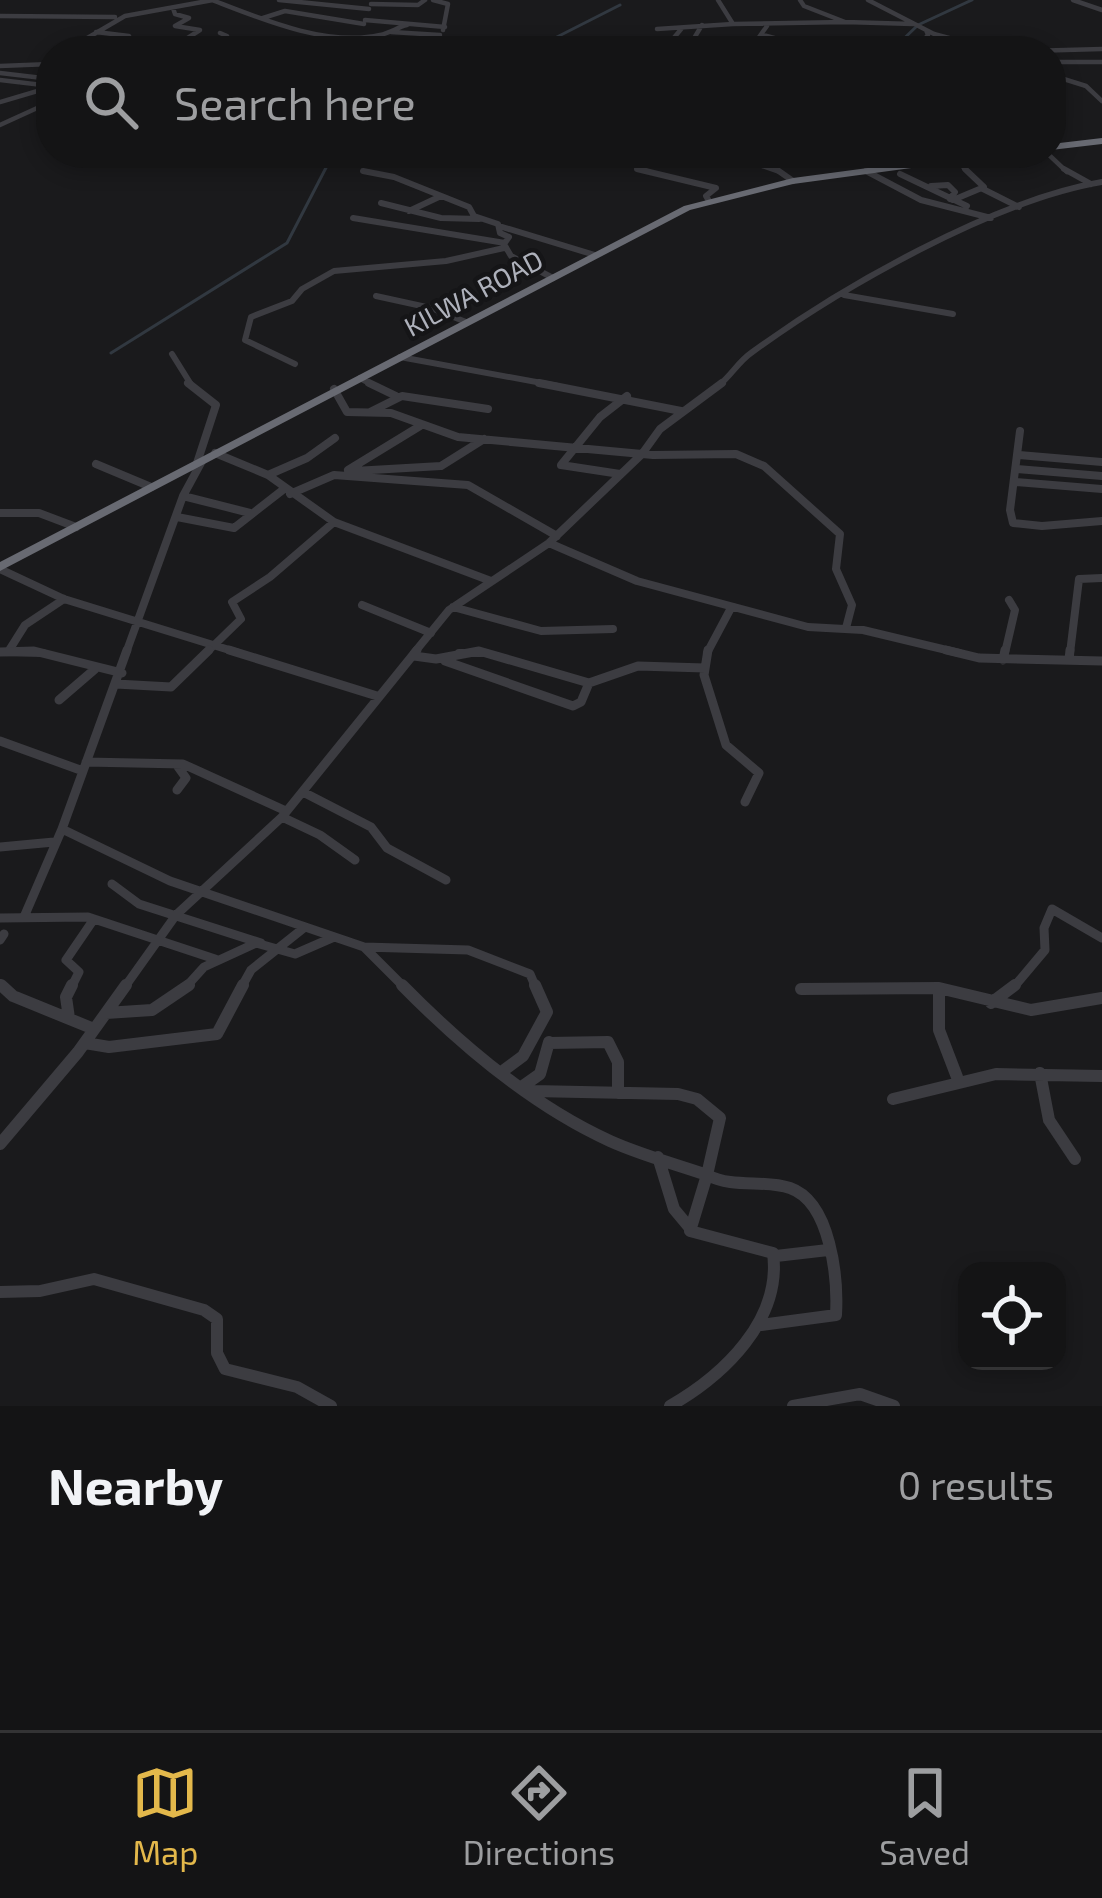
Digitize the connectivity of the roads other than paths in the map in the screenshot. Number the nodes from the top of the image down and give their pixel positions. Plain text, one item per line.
1 (212, 0) edge
2 (279, 0) edge
3 (425, 0) edge
4 (434, 0) edge
5 (718, 0) edge
6 (800, 0) edge
7 (868, 0) edge
8 (1073, 0) edge
9 (317, 3) edge
10 (371, 4) edge
11 (826, 4) dead end
12 (173, 8) junction
13 (818, 10) junction
14 (1102, 10) edge
15 (0, 16) edge
16 (120, 17) junction
17 (263, 17) junction
18 (844, 22) junction
19 (733, 24) junction
20 (918, 24) junction
21 (406, 25) junction
22 (702, 25) junction
23 (767, 26) junction
24 (445, 27) junction
25 (685, 27) junction
26 (362, 29) junction
27 (657, 29) dead end
28 (926, 30) junction
29 (93, 31) junction
30 (389, 32) junction
31 (220, 33) dead end
32 (440, 35) joint
33 (763, 35) joint
34 (87, 36) edge
35 (129, 36) edge
36 (191, 36) edge
37 (227, 36) edge
38 (359, 36) edge
39 (404, 36) edge
40 (677, 36) edge
41 (695, 36) edge
42 (767, 36) edge
43 (927, 36) edge
44 (946, 36) edge
45 (1066, 50) edge
46 (1102, 50) edge
47 (1066, 62) edge
48 (1102, 62) edge
49 (36, 67) edge
50 (0, 73) edge
51 (1066, 80) edge
52 (36, 82) edge
53 (1096, 82) dead end
54 (1080, 84) junction
55 (1093, 90) junction
56 (36, 91) edge
57 (1102, 91) edge
58 (0, 98) edge
59 (1102, 101) edge
60 (36, 109) edge
61 (0, 125) edge
62 (1102, 140) edge
63 (1066, 147) edge
64 (637, 168) edge
65 (774, 168) edge
66 (890, 168) edge
67 (968, 168) edge
68 (1064, 168) edge
69 (363, 171) dead end
70 (866, 171) junction
71 (900, 174) dead end
72 (793, 181) junction
73 (1096, 183) edge
74 (982, 189) junction
75 (441, 196) junction
76 (952, 199) junction
77 (709, 201) junction
78 (381, 203) dead end
79 (1019, 207) junction
80 (409, 211) junction
81 (352, 218) dead end
82 (993, 218) junction
83 (484, 219) junction
84 (500, 226) junction
85 (523, 232) junction
86 (506, 243) junction
87 (595, 255) junction
88 (553, 278) junction
89 (844, 295) junction
90 (376, 296) dead end
91 (953, 314) dead end
92 (466, 322) junction
93 (172, 354) dead end
94 (400, 357) junction
95 (295, 364) dead end
96 (360, 378) junction
97 (334, 389) junction
98 (600, 391) junction
99 (627, 396) junction
100 (396, 397) junction
101 (692, 404) junction
102 (488, 409) dead end
103 (681, 411) junction
104 (370, 412) junction
105 (420, 426) junction
106 (1020, 431) dead end
107 (335, 438) dead end
108 (484, 439) junction
109 (577, 446) junction
110 (215, 453) junction
111 (642, 454) junction
112 (1019, 455) junction
113 (199, 462) junction
114 (1102, 462) edge
115 (96, 464) dead end
116 (1017, 469) junction
117 (345, 472) junction
118 (620, 474) junction
119 (268, 475) junction
120 (334, 475) junction
121 (1102, 476) edge
122 (1015, 482) junction
123 (151, 488) junction
124 (1102, 489) edge
125 (287, 491) junction
126 (183, 496) junction
127 (0, 513) edge
128 (250, 513) junction
129 (177, 517) junction
130 (1102, 521) edge
131 (334, 522) junction
132 (76, 526) junction
133 (553, 540) junction
134 (2, 565) edge
135 (1102, 578) edge
136 (492, 581) junction
137 (64, 599) junction
138 (1009, 600) dead end
139 (362, 605) dead end
140 (453, 607) junction
141 (731, 608) junction
142 (140, 622) junction
143 (613, 628) dead end
144 (846, 628) junction
145 (431, 633) junction
146 (212, 645) junction
147 (4, 652) edge
148 (414, 656) junction
149 (1003, 660) junction
150 (1070, 660) junction
151 (1102, 661) edge
152 (445, 662) junction
153 (705, 668) junction
154 (95, 669) junction
155 (122, 673) junction
156 (589, 683) junction
157 (116, 685) junction
158 (377, 696) junction
159 (59, 700) dead end
160 (0, 741) edge
161 (176, 764) junction
162 (85, 766) junction
163 (177, 790) dead end
164 (302, 792) junction
165 (745, 802) dead end
166 (284, 814) junction
167 (62, 829) junction
168 (54, 842) junction
169 (0, 847) edge
170 (355, 860) dead end
171 (446, 880) dead end
172 (112, 884) dead end
173 (201, 891) junction
174 (176, 915) junction
175 (24, 917) junction
176 (0, 918) edge
177 (94, 919) junction
178 (304, 927) junction
179 (334, 937) junction
180 (1102, 938) edge
181 (156, 942) junction
182 (261, 943) junction
183 (364, 947) junction
184 (277, 951) junction
185 (217, 960) junction
186 (0, 984) edge
187 (939, 988) junction
188 (801, 989) dead end
189 (1102, 998) edge
190 (991, 1003) junction
191 (106, 1013) junction
192 (69, 1018) junction
193 (543, 1022) junction
194 (94, 1029) junction
195 (85, 1042) junction
196 (550, 1043) junction
197 (500, 1073) junction
198 (1040, 1073) junction
199 (1102, 1076) edge
200 (957, 1077) junction
201 (528, 1089) junction
202 (618, 1094) junction
203 (893, 1099) dead end
204 (0, 1144) edge
205 (658, 1157) junction
206 (1075, 1160) dead end
207 (707, 1175) junction
208 (689, 1227) junction
209 (828, 1250) junction
210 (776, 1256) junction
211 (0, 1292) edge
212 (761, 1325) junction
213 (331, 1406) edge
214 (670, 1406) edge
215 (793, 1406) edge
216 (893, 1406) edge

1 - 12 street
1 - 17 street
2 - 9 street
3 - 10 street
4 - 24 street
5 - 19 street
6 - 13 street
7 - 20 street
8 - 14 street
9 - 10 street
10 - 26 street
11 - 13 street
12 - 16 street
12 - 36 street
13 - 18 street
15 - 16 street
16 - 29 street
17 - 26 street
17 - 26 street
18 - 20 street
18 - 23 street
19 - 22 street
19 - 23 street
20 - 28 street
21 - 24 street
21 - 26 street
21 - 30 street
22 - 25 street
22 - 41 street
23 - 33 street
24 - 32 street
25 - 27 street
25 - 40 street
26 - 30 street
26 - 38 street
26 - 39 street
28 - 43 street
28 - 44 street
29 - 34 street
29 - 35 street
30 - 32 street
31 - 37 street
33 - 42 street
45 - 46 street
47 - 48 street
49 - 50 street
50 - 52 street
51 - 54 street
53 - 54 street
54 - 55 street
55 - 57 street
55 - 59 street
56 - 58 street
60 - 61 street
62 - 63 highway
64 - 77 street
65 - 72 street
66 - 70 highway, KILWA ROAD
67 - 74 street
68 - 73 street
69 - 75 street
70 - 72 highway, KILWA ROAD
70 - 82 street
71 - 76 street
72 - 77 highway, KILWA ROAD
73 - 79 street
74 - 76 street
74 - 79 street
75 - 80 street
75 - 83 street
76 - 82 street
77 - 87 highway, KILWA ROAD
78 - 80 street
79 - 82 street
80 - 83 street
81 - 86 street
82 - 89 street
83 - 84 street
84 - 85 street
84 - 86 street
85 - 86 street
85 - 87 street
86 - 88 street
86 - 95 street
87 - 88 highway, KILWA ROAD
88 - 92 highway, KILWA ROAD
89 - 91 street
89 - 101 street
90 - 92 street
92 - 94 highway, KILWA ROAD
93 - 113 street
94 - 96 highway, KILWA ROAD
94 - 98 street
96 - 97 highway, KILWA ROAD
96 - 100 street
97 - 104 street
97 - 110 highway, KILWA ROAD
98 - 99 street
98 - 101 street
99 - 103 street
99 - 109 street
100 - 102 street
100 - 104 street
101 - 103 street
103 - 111 street
104 - 105 street
105 - 108 street
105 - 117 street
106 - 112 street
107 - 119 street
108 - 109 street
108 - 117 street
109 - 111 street
109 - 118 street
110 - 113 highway, KILWA ROAD
110 - 119 street
111 - 118 street
111 - 144 street
112 - 114 street
112 - 116 street
113 - 123 highway, KILWA ROAD
113 - 126 street
115 - 123 street
116 - 121 street
116 - 122 street
117 - 120 street
118 - 133 street
119 - 125 street
120 - 125 street
120 - 133 street
122 - 124 street
122 - 130 street
123 - 132 highway, KILWA ROAD
125 - 128 street
125 - 131 street
126 - 128 street
126 - 129 street
127 - 132 street
128 - 129 street
129 - 142 street
131 - 136 street
131 - 146 street
132 - 134 highway, KILWA ROAD
133 - 136 street
133 - 141 street
134 - 137 street
135 - 150 street
136 - 140 street
137 - 142 street
137 - 147 street
138 - 149 street
139 - 145 street
140 - 143 street
140 - 145 street
141 - 144 street
141 - 153 street
142 - 146 street
142 - 155 street
144 - 149 street
145 - 148 street
146 - 157 street
146 - 158 street
147 - 154 street
148 - 152 street
148 - 158 street
149 - 150 street
150 - 151 street
152 - 156 street
152 - 156 street
153 - 156 street
153 - 165 street
154 - 155 street
154 - 159 street
155 - 157 street
157 - 162 street
158 - 164 street
160 - 162 street
161 - 162 street
161 - 163 street
161 - 166 street
162 - 167 street
164 - 166 street
164 - 171 street
166 - 170 street
166 - 173 street
167 - 168 street
167 - 173 street
168 - 169 street
168 - 175 street
172 - 174 street
173 - 174 street
173 - 178 street
174 - 181 street
174 - 182 street
175 - 176 street
175 - 177 street
177 - 181 street
177 - 192 street
178 - 179 street
178 - 184 street
179 - 183 street
179 - 184 street
180 - 190 street
181 - 185 street
181 - 191 street
182 - 184 street
182 - 185 street
183 - 193 street
183 - 197 street
184 - 195 street
185 - 191 street
186 - 192 street
187 - 188 street
187 - 190 street
187 - 200 street
189 - 190 street
191 - 194 street
192 - 194 street
193 - 196 street
193 - 197 street
194 - 195 street
195 - 204 street
196 - 201 street
196 - 202 street
197 - 201 street
198 - 199 street
198 - 200 street
198 - 206 street
200 - 203 street
201 - 202 street
201 - 205 street
202 - 207 street
205 - 207 street
205 - 208 street
207 - 208 street
207 - 209 street
208 - 210 street
209 - 210 street
209 - 212 street
210 - 212 street
211 - 213 street
212 - 214 street
215 - 216 street

